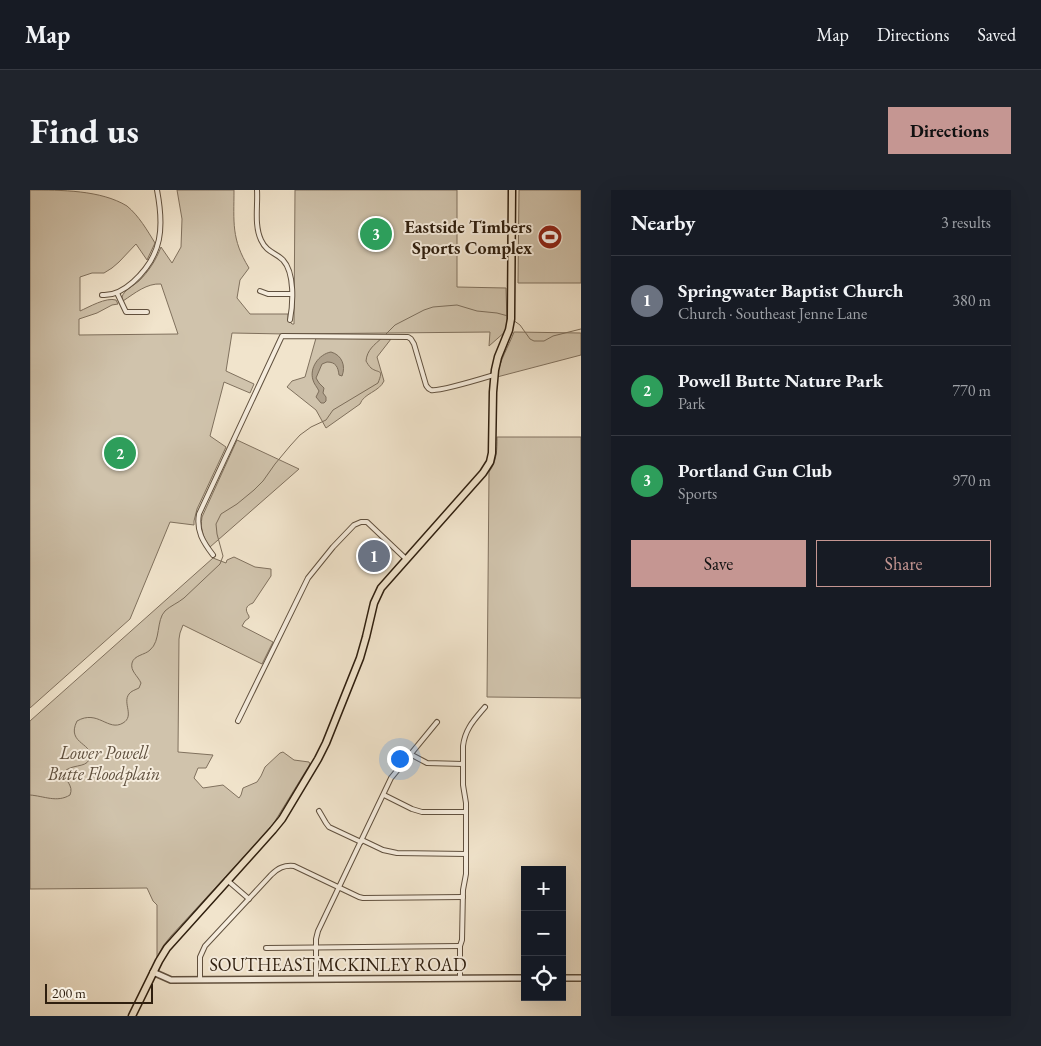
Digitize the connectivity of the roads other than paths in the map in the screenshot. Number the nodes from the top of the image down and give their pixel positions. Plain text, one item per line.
1 (157, 190) edge
2 (257, 190) edge
3 (512, 190) edge
4 (260, 291) dead end
5 (117, 293) junction
6 (292, 294) junction
7 (102, 295) dead end
8 (147, 312) dead end
9 (290, 320) dead end
10 (494, 375) junction
11 (213, 555) dead end
12 (406, 559) junction
13 (485, 707) dead end
14 (238, 721) dead end
15 (437, 722) dead end
16 (410, 754) junction
17 (463, 764) junction
18 (384, 795) junction
19 (319, 811) dead end
20 (466, 812) junction
21 (362, 841) junction
22 (466, 854) junction
23 (227, 880) junction
24 (339, 888) junction
25 (462, 897) junction
26 (249, 899) junction
27 (460, 946) junction
28 (316, 947) junction
29 (266, 948) dead end
30 (153, 972) junction
31 (460, 978) junction
32 (521, 978) edge
33 (566, 978) edge
34 (581, 978) edge
35 (316, 979) junction
36 (200, 980) junction
37 (132, 1016) edge

1 - 5 street
2 - 6 street
3 - 10 main road
4 - 6 street
5 - 7 street
5 - 8 street
6 - 9 street
10 - 11 street
10 - 12 main road
12 - 14 street
12 - 23 main road
13 - 17 street
15 - 16 street
16 - 17 street
16 - 18 street
17 - 20 street
18 - 20 street
18 - 21 street
19 - 21 street
20 - 22 street
21 - 22 street
21 - 24 street
22 - 25 street
23 - 26 street
23 - 30 main road
24 - 25 street
24 - 26 street
24 - 28 street
25 - 27 street
26 - 36 street
27 - 28 street
27 - 31 street
28 - 29 street
28 - 35 street
30 - 36 street, SOUTHEAST MCKINLEY ROAD
30 - 37 main road
31 - 32 street, SOUTHEAST MCKINLEY ROAD
31 - 35 street, SOUTHEAST MCKINLEY ROAD
33 - 34 street
35 - 36 street, SOUTHEAST MCKINLEY ROAD

